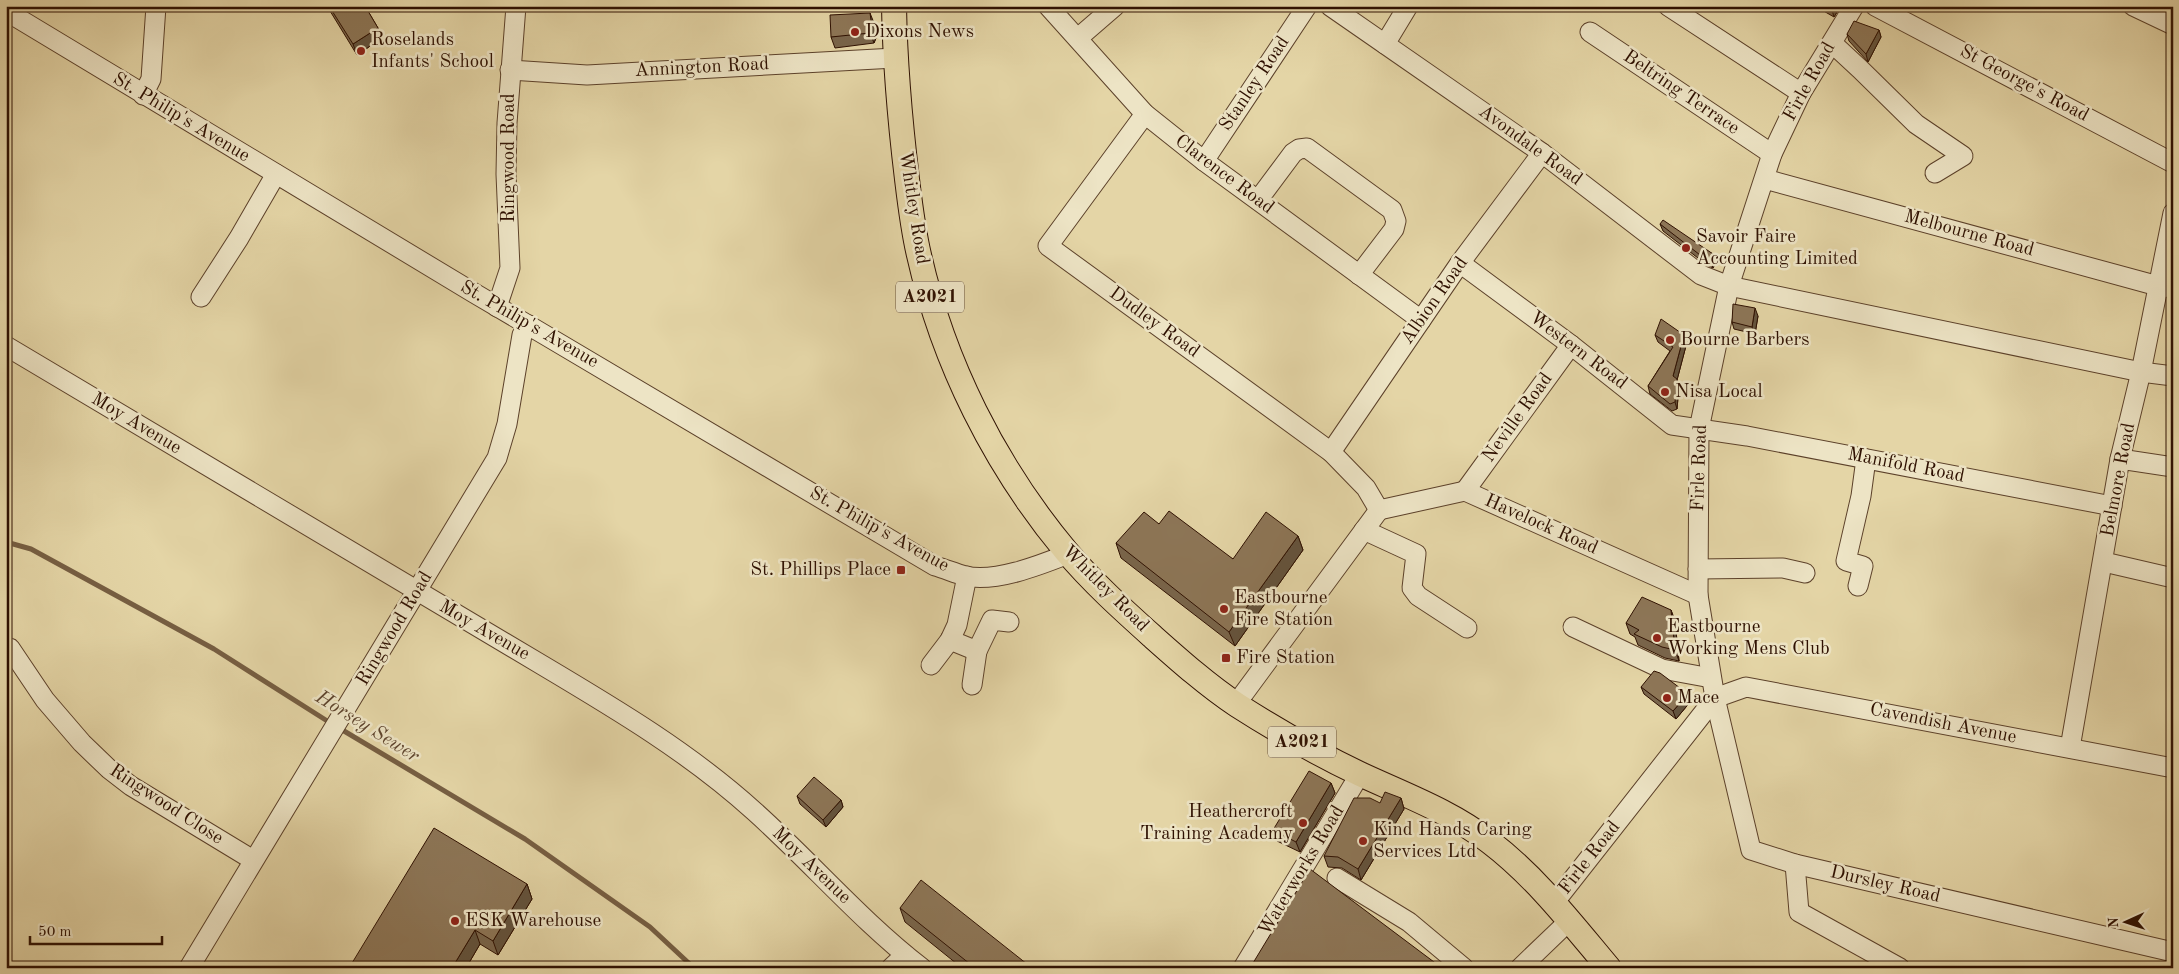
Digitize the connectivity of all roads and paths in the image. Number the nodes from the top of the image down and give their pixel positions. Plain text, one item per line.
1 (156, 6) edge
2 (516, 6) edge
3 (894, 6) edge
4 (1048, 6) edge
5 (1115, 6) edge
6 (1307, 6) edge
7 (1330, 6) edge
8 (1408, 6) edge
9 (1668, 6) edge
10 (1854, 6) edge
11 (1874, 6) edge
12 (2133, 6) edge
13 (6, 11) edge
14 (2173, 25) edge
15 (1590, 32) dead end
16 (1078, 38) junction
17 (1832, 43) junction
18 (1385, 44) junction
19 (895, 58) junction
20 (510, 70) junction
21 (1801, 93) junction
22 (143, 95) junction
23 (1145, 114) junction
24 (1542, 153) junction
25 (1772, 154) junction
26 (1204, 161) junction
27 (2173, 163) edge
28 (1935, 172) dead end
29 (276, 174) junction
30 (1765, 179) junction
31 (1258, 200) junction
32 (2173, 213) edge
33 (1460, 263) junction
34 (1359, 275) junction
35 (1729, 286) junction
36 (2165, 287) edge
37 (201, 297) dead end
38 (498, 307) junction
39 (1421, 320) junction
40 (528, 325) junction
41 (1571, 345) junction
42 (6, 346) edge
43 (2141, 372) junction
44 (2173, 376) edge
45 (1699, 428) junction
46 (1331, 452) junction
47 (2120, 458) junction
48 (1866, 459) junction
49 (2173, 467) edge
50 (1465, 491) junction
51 (2112, 506) junction
52 (1379, 510) junction
53 (1364, 530) junction
54 (1068, 554) junction
55 (2104, 562) junction
56 (1698, 569) junction
57 (1805, 572) dead end
58 (967, 576) junction
59 (2173, 578) edge
60 (1858, 586) dead end
61 (417, 592) junction
62 (1698, 595) junction
63 (1009, 622) dead end
64 (1573, 627) dead end
65 (1466, 628) dead end
66 (950, 640) junction
67 (10, 648) dead end
68 (977, 650) junction
69 (931, 665) dead end
70 (1712, 678) junction
71 (972, 685) dead end
72 (1715, 698) junction
73 (1236, 704) junction
74 (2070, 748) junction
75 (2173, 768) edge
76 (1360, 774) junction
77 (253, 860) junction
78 (1795, 864) junction
79 (1336, 878) dead end
80 (1561, 912) junction
81 (2173, 952) edge
82 (905, 954) junction
83 (189, 968) edge
84 (891, 968) edge
85 (922, 968) edge
86 (1243, 968) edge
87 (1464, 968) edge
88 (1520, 968) edge
89 (1609, 968) edge
90 (1900, 968) edge

1 - 22 street
2 - 20 street, Ringwood Road
3 - 19 main road, Whitley Road / A2021
4 - 16 street, Clarence Road
5 - 16 street
6 - 26 street, Stanley Road
7 - 18 street, Avondale Road
8 - 18 street
9 - 21 street
10 - 17 street, Firle Road
11 - 27 street, St George's Road
12 - 14 street
13 - 22 street, St. Philip's Avenue
15 - 25 street, Beltring Terrace
16 - 23 street, Clarence Road
17 - 21 street, Firle Road
17 - 28 street
18 - 24 street, Avondale Road
19 - 20 street, Annington Road
19 - 54 main road, Whitley Road / A2021
20 - 38 street, Ringwood Road
21 - 25 street, Firle Road
22 - 29 street, St. Philip's Avenue
23 - 26 street, Clarence Road
23 - 46 street, Dudley Road
24 - 33 street, Albion Road
24 - 35 street, Avondale Road
25 - 30 street, Firle Road
26 - 31 street, Clarence Road
29 - 37 street
29 - 38 street, St. Philip's Avenue
30 - 35 street, Firle Road
30 - 36 street, Melbourne Road
31 - 34 street, Clarence Road
31 - 34 street
32 - 36 street, Belmore Road
33 - 39 street, Albion Road
33 - 41 street, Western Road
34 - 39 street, Clarence Road
35 - 43 street
35 - 45 street, Firle Road
36 - 43 street, Belmore Road
38 - 40 street, St. Philip's Avenue
39 - 46 street, Albion Road
40 - 58 street, St. Philip's Avenue
40 - 61 street, Ringwood Road
41 - 45 street, Western Road
41 - 50 street, Neville Road
42 - 61 street, Moy Avenue
43 - 44 street
43 - 47 street, Belmore Road
45 - 48 street, Manifold Road
45 - 56 street, Firle Road
46 - 52 street, Dudley Road
47 - 49 street
47 - 51 street, Belmore Road
48 - 51 street, Manifold Road
48 - 60 street
50 - 52 street, Havelock Road
50 - 62 street, Havelock Road
51 - 55 street, Belmore Road
52 - 53 street
53 - 65 street
53 - 73 street
54 - 58 street, St. Philip's Avenue
54 - 73 main road, Whitley Road / A2021
55 - 59 street
55 - 74 street, Belmore Road
56 - 57 street
56 - 62 street, Firle Road
58 - 66 street
61 - 77 street, Ringwood Road
61 - 82 street, Moy Avenue
62 - 70 street, Firle Road
63 - 68 street
64 - 70 street
66 - 68 street
66 - 69 street
67 - 77 street, Ringwood Close
68 - 71 street
70 - 72 street, Firle Road
72 - 74 street, Cavendish Avenue
72 - 78 street, Dursley Road
72 - 80 street, Firle Road
73 - 76 main road, Whitley Road / A2021
74 - 75 street, Cavendish Avenue
76 - 80 main road, Whitley Road / A2021
76 - 86 street, Waterworks Road
77 - 83 street, Ringwood Road
78 - 81 street, Dursley Road
78 - 90 street
79 - 87 street
80 - 88 street, Firle Road
80 - 89 main road, Whitley Road / A2021
82 - 84 street
82 - 85 street, Moy Avenue

